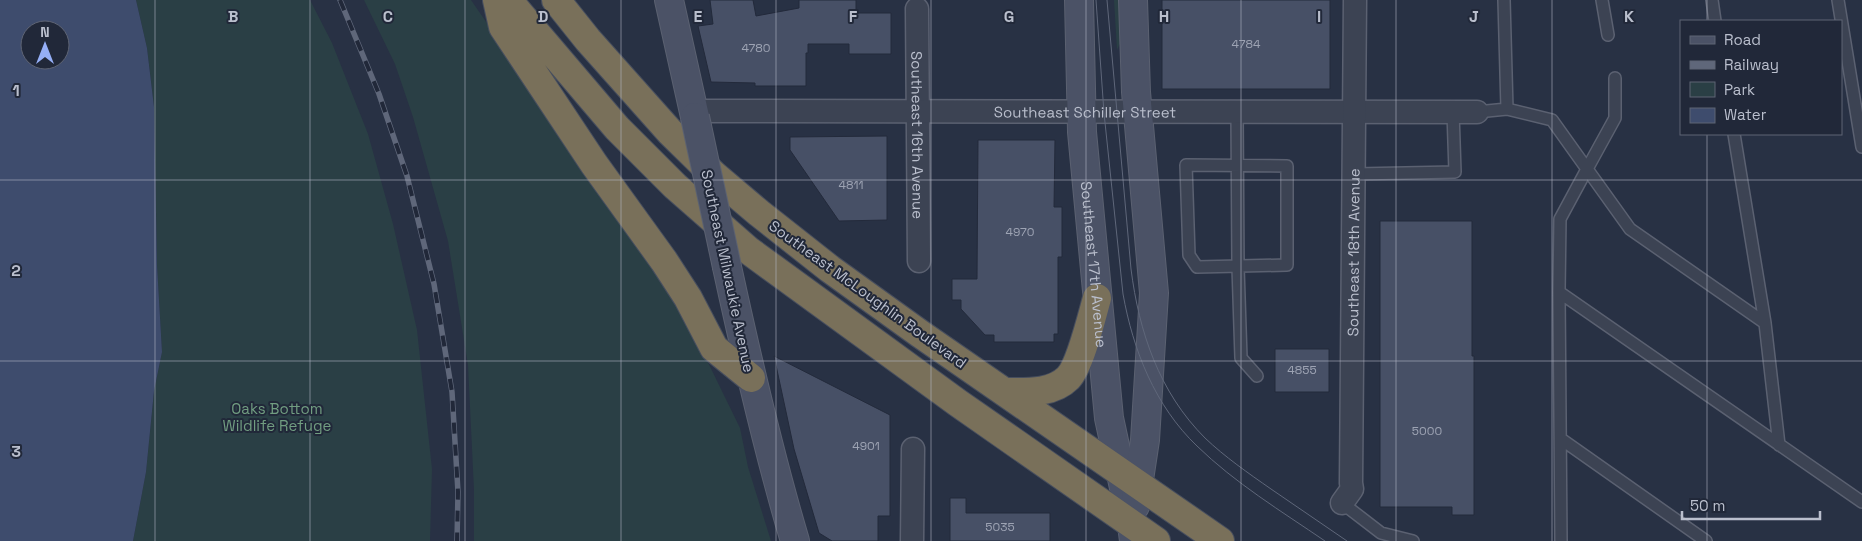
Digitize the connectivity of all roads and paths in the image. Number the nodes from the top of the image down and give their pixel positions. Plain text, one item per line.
1 (497, 0) edge
2 (508, 0) edge
3 (556, 0) edge
4 (669, 0) edge
5 (1079, 0) edge
6 (1132, 0) edge
7 (1355, 0) edge
8 (1504, 0) edge
9 (1602, 0) edge
10 (1712, 0) edge
11 (1838, 0) edge
12 (917, 5) edge
13 (1715, 20) edge
14 (1841, 20) edge
15 (1842, 24) edge
16 (1608, 36) dead end
17 (1615, 78) dead end
18 (1507, 109) junction
19 (917, 111) junction
20 (1082, 112) junction
21 (1138, 112) junction
22 (1237, 112) junction
23 (1355, 112) junction
24 (1453, 112) junction
25 (1477, 112) joint
26 (695, 114) junction
27 (1734, 135) edge
28 (1862, 147) edge
29 (1238, 165) junction
30 (1587, 168) junction
31 (1355, 174) junction
32 (919, 261) dead end
33 (1238, 267) junction
34 (1559, 292) junction
35 (1097, 298) junction
36 (1765, 323) junction
37 (1257, 376) dead end
38 (751, 378) junction
39 (1005, 392) junction
40 (1561, 438) junction
41 (1779, 445) junction
42 (913, 449) dead end
43 (1130, 479) junction
44 (1862, 502) edge
45 (1342, 503) joint
46 (1133, 533) edge
47 (795, 541) edge
48 (912, 541) edge
49 (1156, 541) edge
50 (1220, 541) edge
51 (1413, 541) edge
52 (1561, 541) edge
53 (1706, 541) edge

1 - 38 highway
2 - 46 highway
3 - 39 highway, Southeast McLoughlin Boulevard
4 - 26 street, Southeast Milwaukie Avenue
5 - 20 street, Southeast 17th Avenue
6 - 21 street, Southeast 17th Avenue
7 - 23 street, Southeast 18th Avenue
8 - 18 lane
9 - 16 lane
10 - 13 lane
11 - 14 lane
12 - 19 street, Southeast 16th Avenue
15 - 28 lane
17 - 30 lane
18 - 25 lane
18 - 30 lane
19 - 20 street, Southeast Schiller Street
19 - 26 street, Southeast Schiller Street
19 - 32 street, Southeast 16th Avenue
20 - 21 street, Southeast Schiller Street
20 - 35 street, Southeast 17th Avenue
21 - 22 street, Southeast Schiller Street
21 - 43 street, Southeast 17th Avenue
22 - 23 street, Southeast Schiller Street
22 - 29 lane
23 - 24 street, Southeast Schiller Street
23 - 31 street, Southeast 18th Avenue
24 - 25 street, Southeast Schiller Street
24 - 31 lane
26 - 38 street, Southeast Milwaukie Avenue, bridge
27 - 36 lane
29 - 33 lane
29 - 33 lane
29 - 33 lane
30 - 34 lane
30 - 36 lane
31 - 45 street, Southeast 18th Avenue
33 - 37 lane
34 - 40 lane
34 - 41 lane
35 - 39 highway
35 - 43 street, Southeast 17th Avenue
36 - 41 lane
38 - 47 street, Southeast Milwaukie Avenue
39 - 43 highway, Southeast McLoughlin Boulevard
40 - 52 lane
40 - 53 lane
41 - 44 lane
42 - 48 street
43 - 46 street, Southeast 17th Avenue
43 - 50 highway, Southeast McLoughlin Boulevard
45 - 51 lane
46 - 49 highway

